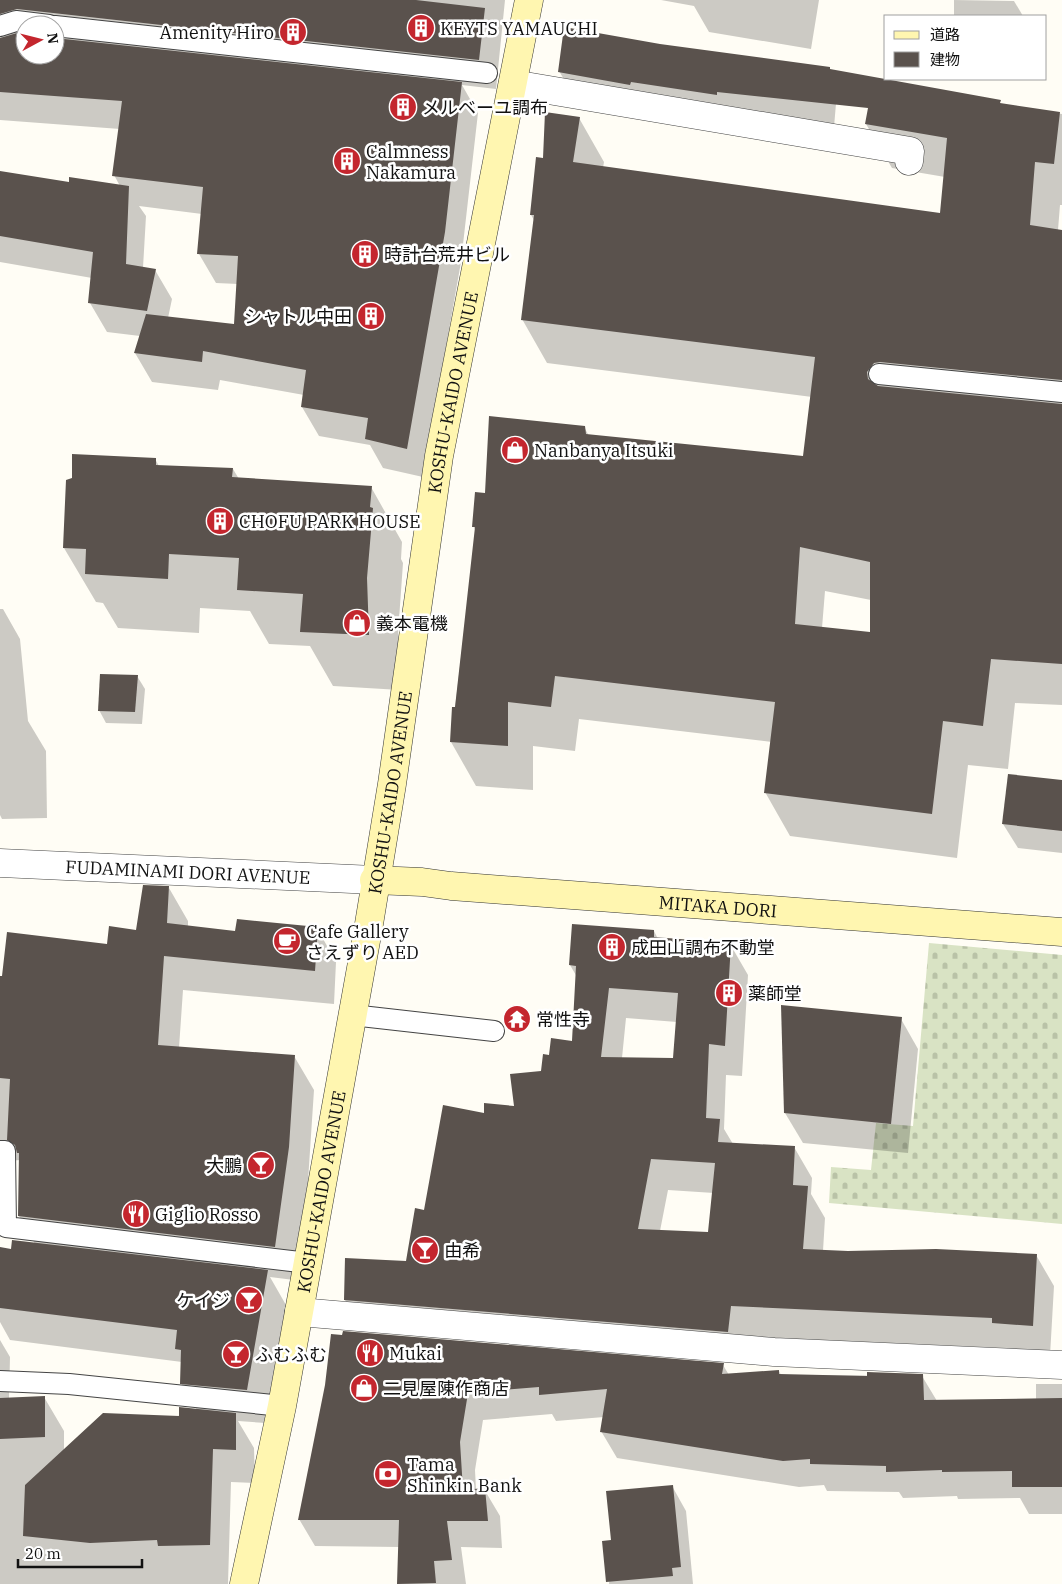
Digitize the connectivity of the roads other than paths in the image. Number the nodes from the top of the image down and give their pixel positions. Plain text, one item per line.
1 (529, 0) edge
2 (15, 22) edge
3 (0, 26) edge
4 (65, 27) edge
5 (487, 73) dead end
6 (513, 84) junction
7 (909, 161) dead end
8 (879, 374) dead end
9 (1062, 392) edge
10 (0, 863) edge
11 (374, 880) junction
12 (1062, 932) edge
13 (352, 1015) junction
14 (494, 1031) dead end
15 (0, 1151) edge
16 (308, 1263) junction
17 (299, 1312) junction
18 (1062, 1366) edge
19 (0, 1381) edge
20 (282, 1406) junction
21 (244, 1584) edge

1 - 6 main road, KOSHU-KAIDO AVENUE
2 - 3 lane
4 - 5 lane
6 - 7 street
6 - 11 main road, KOSHU-KAIDO AVENUE
8 - 9 lane
10 - 11 street, FUDAMINAMI DORI AVENUE
11 - 12 main road, MITAKA DORI
11 - 13 main road, KOSHU-KAIDO AVENUE
13 - 14 lane
13 - 16 main road, KOSHU-KAIDO AVENUE
15 - 16 lane
16 - 17 main road, KOSHU-KAIDO AVENUE
17 - 18 street
17 - 20 main road, KOSHU-KAIDO AVENUE
19 - 20 lane
20 - 21 main road, KOSHU-KAIDO AVENUE

